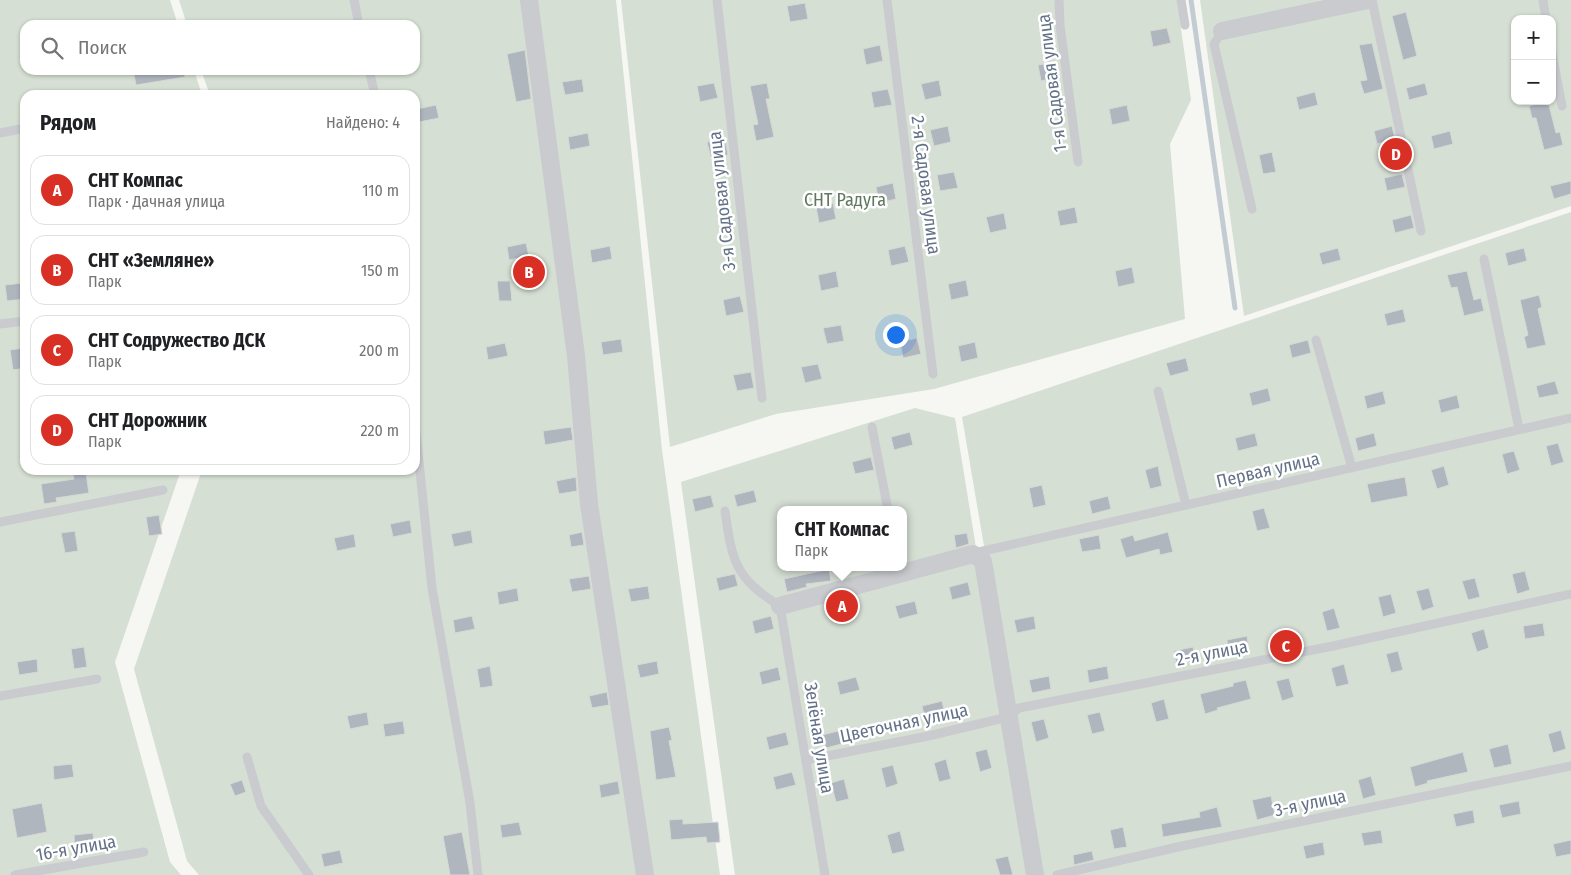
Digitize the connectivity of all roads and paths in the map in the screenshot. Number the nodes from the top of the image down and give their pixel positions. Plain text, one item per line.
1 (354, 0) edge
2 (529, 0) edge
3 (717, 0) edge
4 (887, 0) edge
5 (1059, 0) edge
6 (1181, 0) edge
7 (1368, 0) edge
8 (1372, 0) edge
9 (1543, 0) edge
10 (1545, 15) edge
11 (358, 20) edge
12 (1185, 25) dead end
13 (1222, 30) joint
14 (1553, 60) edge
15 (370, 75) edge
16 (374, 90) edge
17 (1562, 106) dead end
18 (20, 129) edge
19 (0, 133) edge
20 (1078, 162) dead end
21 (1252, 209) dead end
22 (1421, 231) dead end
23 (1484, 260) dead end
24 (20, 322) edge
25 (0, 324) edge
26 (1316, 340) dead end
27 (933, 374) dead end
28 (1158, 391) dead end
29 (762, 398) dead end
30 (1571, 418) edge
31 (872, 427) dead end
32 (1519, 429) junction
33 (1352, 468) junction
34 (420, 472) edge
35 (163, 490) dead end
36 (887, 506) edge
37 (1186, 506) junction
38 (725, 511) dead end
39 (0, 522) edge
40 (973, 554) junction
41 (907, 568) edge
42 (897, 571) edge
43 (1571, 594) edge
44 (780, 606) junction
45 (97, 679) dead end
46 (0, 696) edge
47 (1008, 717) junction
48 (247, 757) dead end
49 (807, 760) junction
50 (1571, 766) edge
51 (144, 852) dead end
52 (15, 875) edge
53 (309, 875) edge
54 (478, 875) edge
55 (645, 875) edge
56 (824, 875) edge
57 (1035, 875) edge
58 (1057, 875) edge

1 - 11 lane
2 - 55 street
3 - 29 lane, 3-я Садовая улица
4 - 27 lane, 2-я Садовая улица
5 - 20 lane, 1-я Садовая улица
6 - 12 lane
7 - 13 street
8 - 22 lane
9 - 10 lane
13 - 21 lane
14 - 17 lane
15 - 16 lane
18 - 19 lane
23 - 32 lane
24 - 25 lane
26 - 33 lane
28 - 37 lane
30 - 32 lane, Первая улица
31 - 36 lane
32 - 33 lane, Первая улица
33 - 37 lane, Первая улица
34 - 54 lane
35 - 39 lane
37 - 40 lane, Первая улица
38 - 44 lane
40 - 41 street
40 - 47 street
42 - 44 street
43 - 47 lane, 2-я улица
44 - 49 lane, Зелёная улица
45 - 46 lane
47 - 49 lane, Цветочная улица
47 - 57 street
48 - 53 lane
49 - 56 lane, Зелёная улица
50 - 58 lane, 3-я улица
51 - 52 lane, 16-я улица

